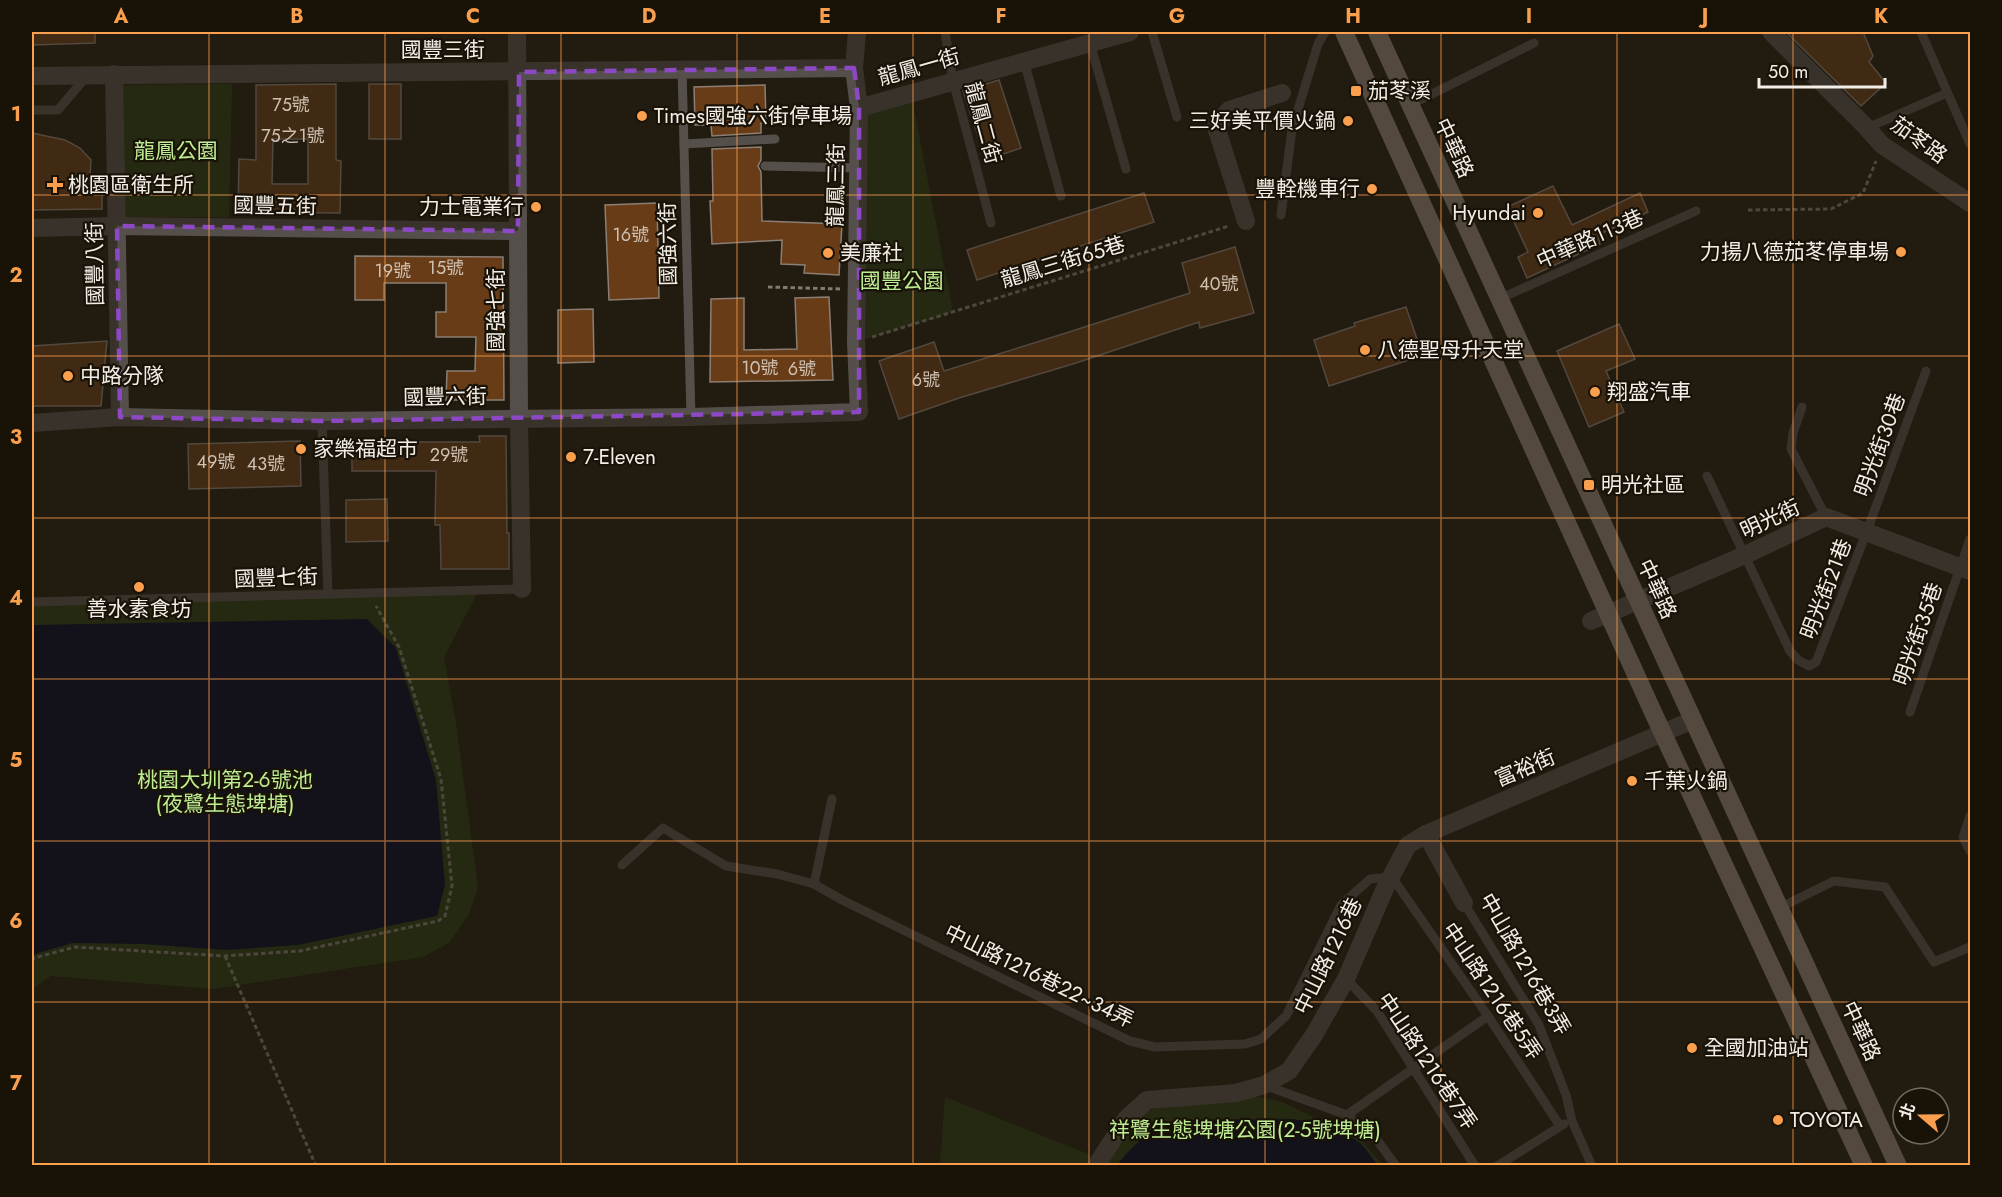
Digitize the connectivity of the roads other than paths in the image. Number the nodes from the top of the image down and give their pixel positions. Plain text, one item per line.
1 (517, 32) edge
2 (856, 32) edge
3 (945, 32) edge
4 (1130, 32) edge
5 (1152, 32) edge
6 (1325, 32) edge
7 (1344, 32) edge
8 (1377, 32) edge
9 (1771, 32) edge
10 (1922, 32) edge
11 (1090, 43) junction
12 (1534, 43) dead end
13 (1024, 61) junction
14 (854, 68) junction
15 (682, 69) junction
16 (519, 72) junction
17 (114, 74) junction
18 (32, 75) edge
19 (87, 75) junction
20 (952, 81) junction
21 (1282, 93) dead end
22 (1947, 93) junction
23 (1410, 105) junction
24 (859, 108) junction
25 (32, 110) edge
26 (1177, 117) dead end
27 (1867, 128) junction
28 (775, 139) dead end
29 (684, 144) junction
30 (1971, 144) edge
31 (765, 166) dead end
32 (858, 168) junction
33 (1126, 169) dead end
34 (1061, 196) dead end
35 (1971, 203) edge
36 (1696, 211) dead end
37 (1281, 214) dead end
38 (1246, 221) road end
39 (991, 223) dead end
40 (117, 226) junction
41 (32, 228) edge
42 (518, 231) junction
43 (1499, 299) junction
44 (1926, 371) dead end
45 (1802, 407) dead end
46 (859, 412) joint
47 (120, 417) junction
48 (691, 417) junction
49 (519, 419) junction
50 (322, 421) junction
51 (32, 423) edge
52 (1707, 476) dead end
53 (1826, 517) junction
54 (1867, 531) junction
55 (1971, 539) edge
56 (1745, 555) junction
57 (1966, 569) edge
58 (522, 589) joint
59 (328, 594) junction
60 (32, 602) edge
61 (1638, 602) junction
62 (1608, 614) junction
63 (1591, 621) dead end
64 (1910, 712) dead end
65 (1693, 720) junction
66 (1662, 734) junction
67 (832, 799) dead end
68 (1971, 816) edge
69 (1426, 834) junction
70 (1971, 851) edge
71 (622, 865) dead end
72 (1392, 877) junction
73 (814, 884) junction
74 (1464, 903) joint
75 (1779, 908) junction
76 (1971, 947) edge
77 (1346, 979) junction
78 (1488, 1016) junction
79 (1413, 1069) junction
80 (1264, 1085) junction
81 (1347, 1115) junction
82 (1572, 1121) junction
83 (1560, 1126) junction
84 (1096, 1166) edge
85 (1396, 1166) edge
86 (1475, 1166) edge
87 (1497, 1166) edge
88 (1592, 1166) edge
89 (1864, 1166) edge
90 (1898, 1166) edge

1 - 16 street, 國強七街
2 - 14 street, 龍鳳三街
3 - 20 lane, 龍鳳二街
4 - 11 street, 龍鳳一街
5 - 26 lane
6 - 37 lane
7 - 62 main road
8 - 23 main road, 中華路
9 - 27 street, 茄苳路
10 - 22 lane
11 - 13 street, 龍鳳一街
11 - 33 lane
12 - 23 lane
13 - 20 street, 龍鳳一街
13 - 34 lane
14 - 15 street, 國豐三街
14 - 24 street, 龍鳳三街
15 - 16 street, 國豐三街
15 - 29 lane, 國強六街
16 - 17 street, 國豐三街
16 - 42 street, 國強七街
17 - 19 street, 國豐三街
17 - 40 street, 國豐八街
18 - 19 street, 國豐三街
19 - 25 lane
20 - 24 street, 龍鳳一街
20 - 39 lane, 龍鳳二街
21 - 38 street
22 - 27 lane
22 - 30 lane
23 - 43 main road, 中華路
24 - 32 street, 龍鳳三街
27 - 35 street, 茄苳路
28 - 29 lane
29 - 48 lane, 國強六街
31 - 32 lane
32 - 46 street, 龍鳳三街
36 - 43 lane, 中華路113巷
40 - 41 street, 國豐五街
40 - 42 street, 國豐五街
40 - 47 street, 國豐八街
42 - 49 street, 國強七街
43 - 61 main road, 中華路
44 - 54 lane, 明光街30巷
45 - 53 lane
46 - 48 street, 國豐六街
47 - 50 street, 國豐六街
47 - 51 street, 國豐六街
48 - 49 street, 國豐六街
49 - 50 street, 國豐六街
49 - 58 street, 國強七街
50 - 59 lane
52 - 56 lane
53 - 54 street, 明光街
53 - 56 street, 明光街
54 - 56 lane, 明光街21巷
54 - 57 street, 明光街
55 - 57 lane, 明光街35巷
56 - 61 street, 明光街
57 - 64 lane, 明光街35巷
58 - 59 lane, 國豐七街
59 - 60 lane, 國豐七街
61 - 62 street, 明光街
61 - 65 main road, 中華路
62 - 63 street, 明光街
62 - 66 main road
65 - 66 street, 富裕街
65 - 75 main road, 中華路
66 - 69 street, 富裕街
66 - 89 main road
67 - 73 lane
68 - 70 lane
69 - 72 street, 富裕街
69 - 74 street, 中山路1216巷3弄
71 - 73 lane, 中山路1216巷22~34弄
72 - 73 lane, 中山路1216巷22~34弄
72 - 77 street, 中山路1216巷
72 - 78 lane, 中山路1216巷5弄
74 - 82 lane, 中山路1216巷3弄
75 - 76 lane
75 - 90 main road, 中華路
77 - 79 lane, 中山路1216巷7弄
77 - 80 street, 中山路1216巷
78 - 79 lane
78 - 83 lane, 中山路1216巷5弄
79 - 81 lane
79 - 86 lane, 中山路1216巷7弄
80 - 81 lane
80 - 84 street, 中山路1216巷
81 - 85 lane
82 - 83 lane
82 - 88 lane, 中山路1216巷3弄
83 - 87 lane

